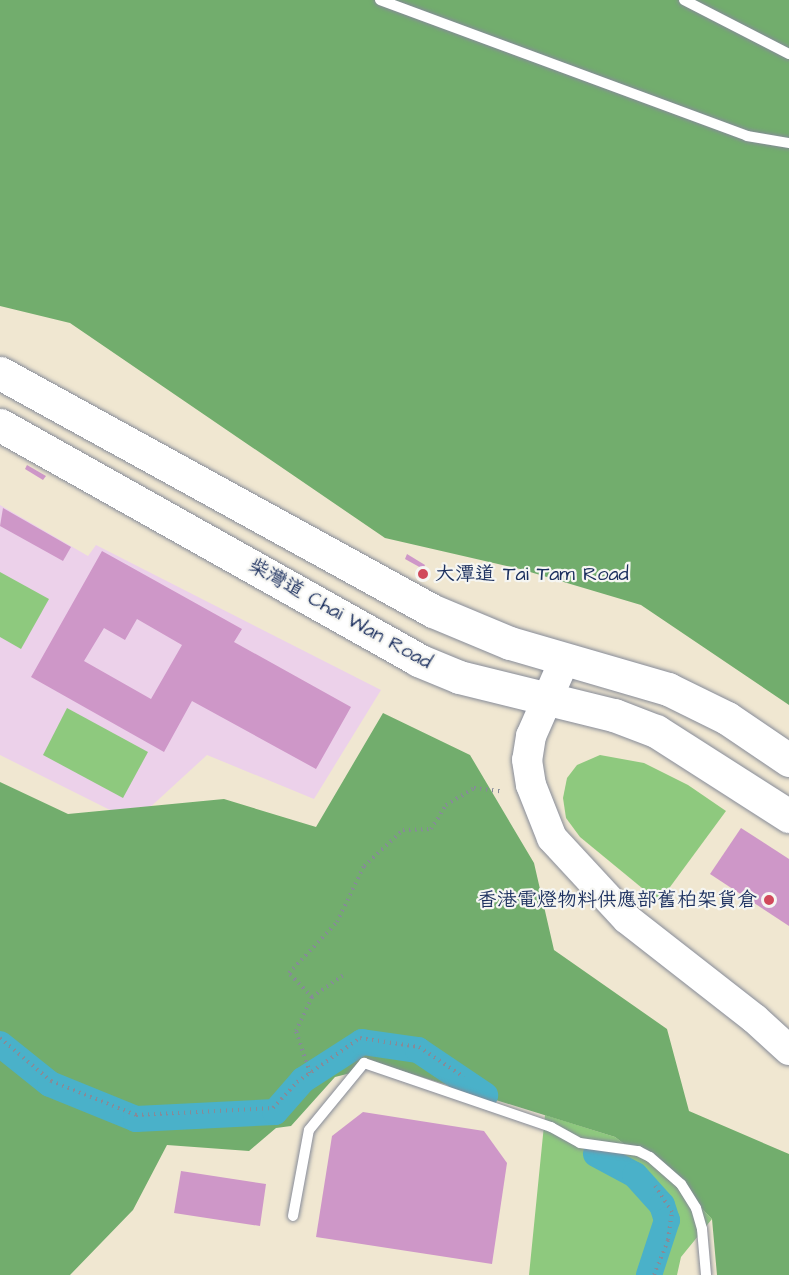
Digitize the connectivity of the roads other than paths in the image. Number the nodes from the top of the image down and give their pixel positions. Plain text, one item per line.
1 (380, 0) edge
2 (684, 0) edge
3 (789, 54) edge
4 (789, 143) edge
5 (0, 373) edge
6 (0, 424) edge
7 (564, 661) junction
8 (546, 697) junction
9 (789, 760) edge
10 (789, 816) edge
11 (789, 1050) edge
12 (293, 1216) dead end
13 (706, 1275) edge

1 - 4 lane
2 - 3 lane
5 - 7 main road
6 - 8 main road, 柴灣道 Chai Wan Road
7 - 8 main road
7 - 9 main road
8 - 10 main road, 柴灣道 Chai Wan Road
8 - 11 main road
12 - 13 lane

